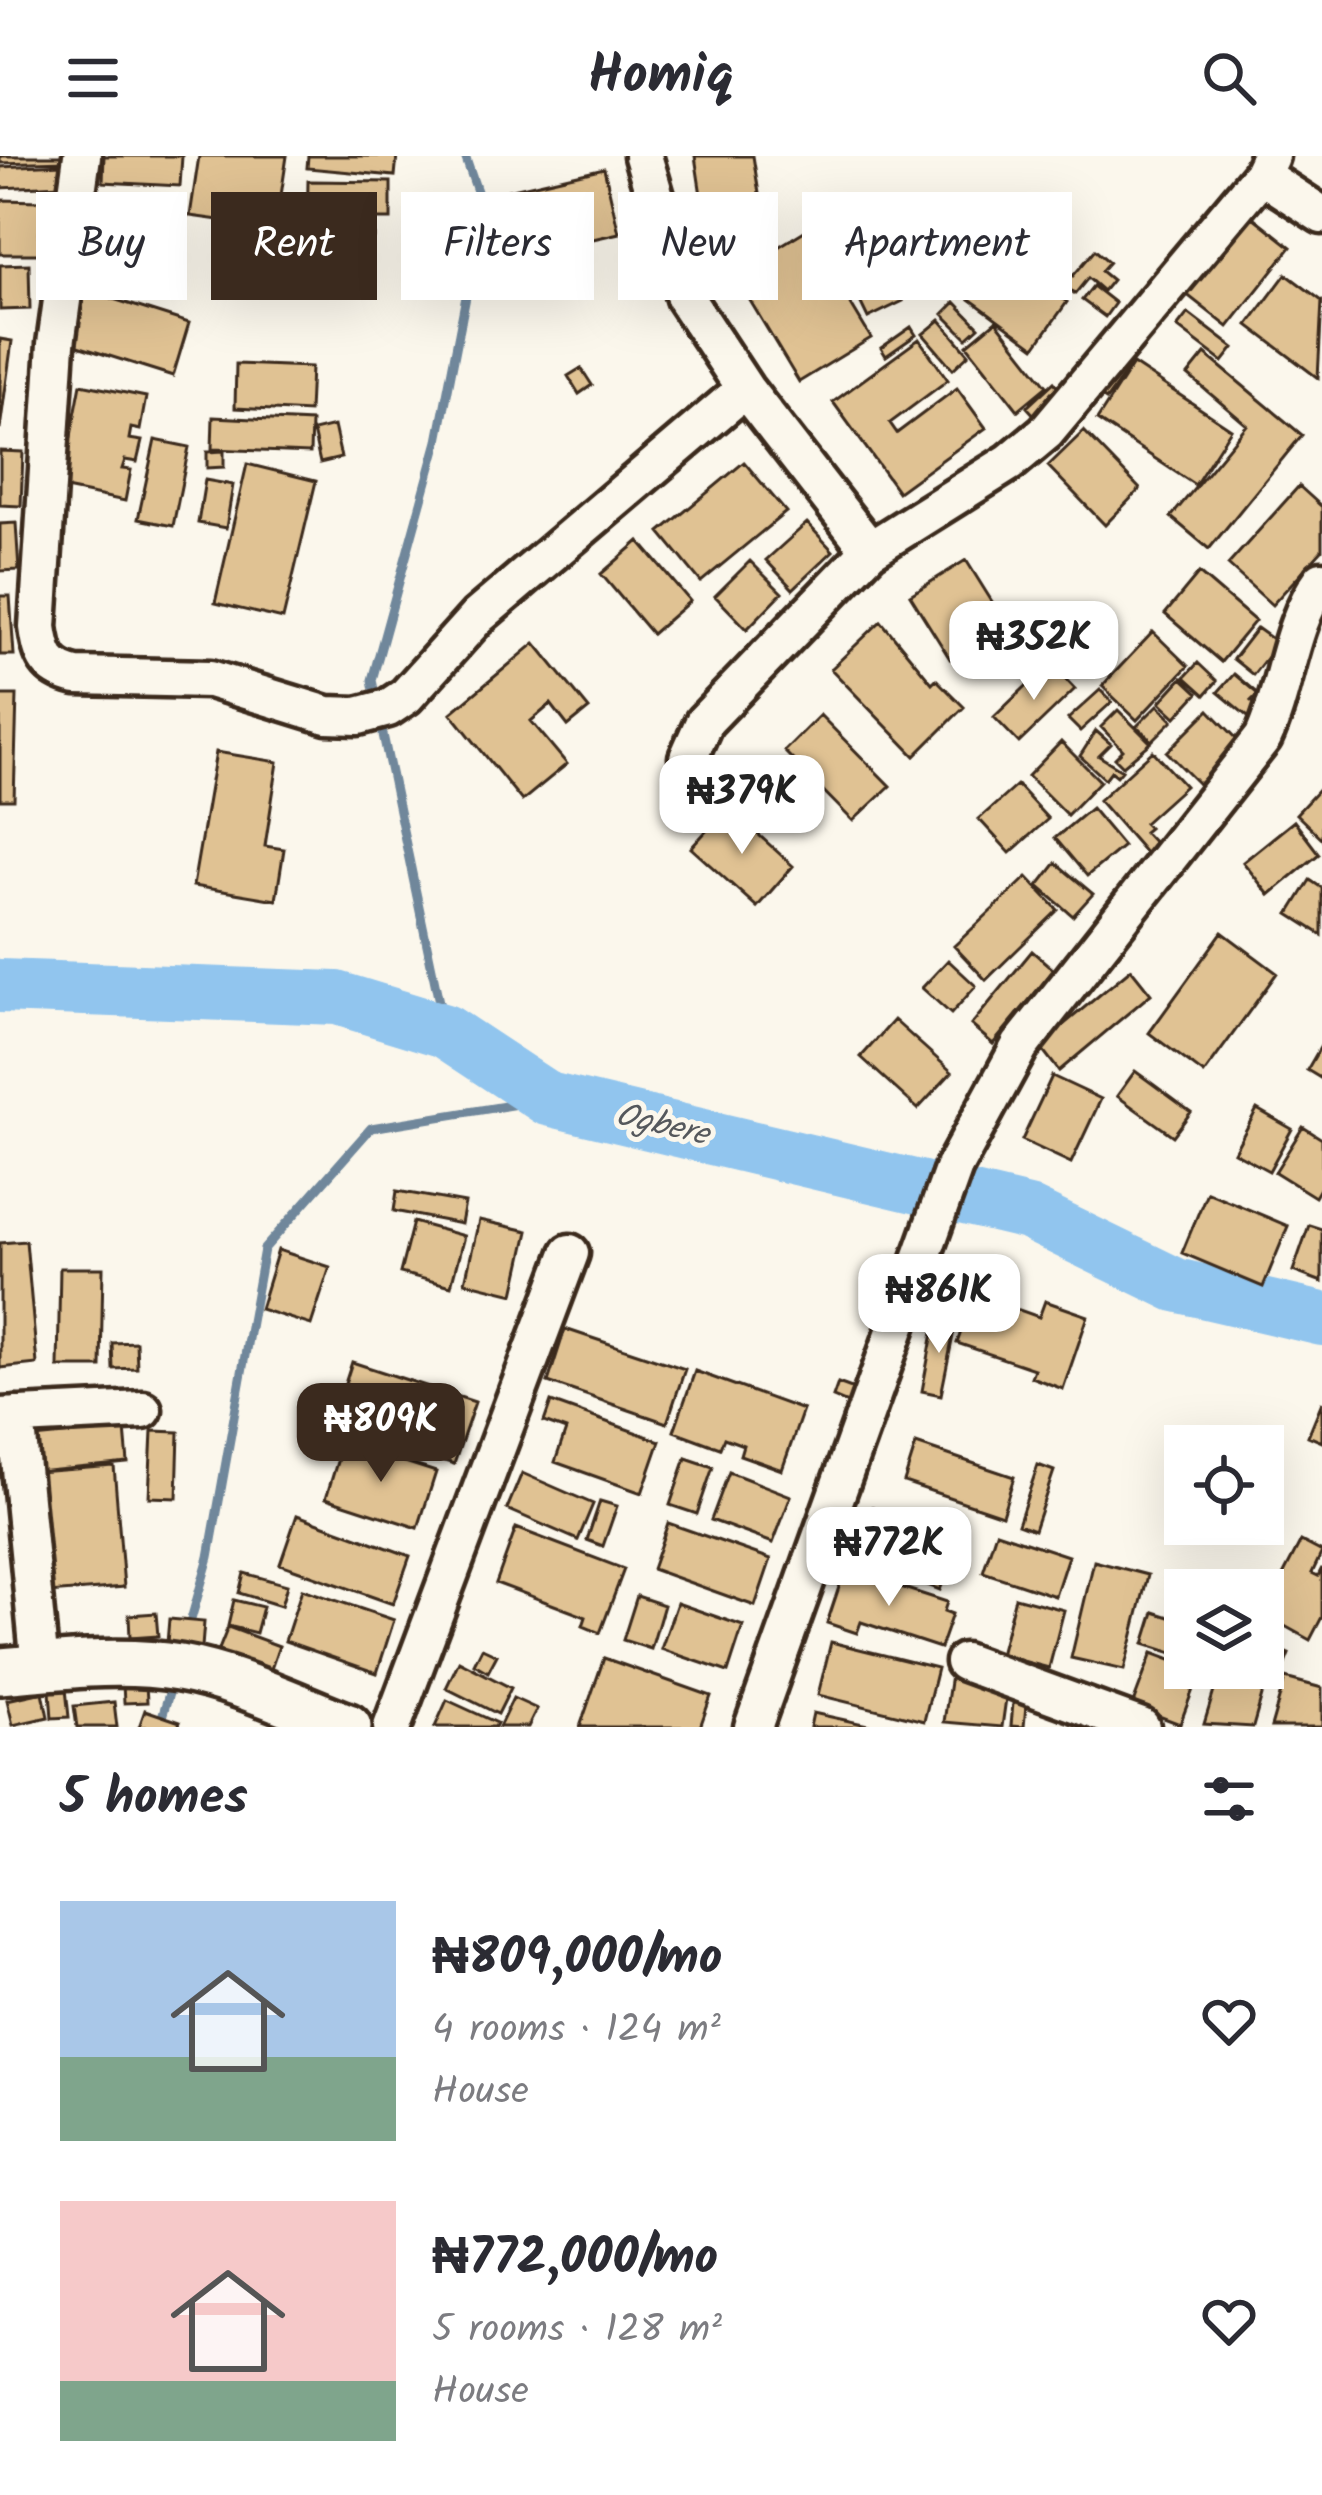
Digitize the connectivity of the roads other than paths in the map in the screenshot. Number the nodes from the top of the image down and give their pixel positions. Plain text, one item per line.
1 (82, 156) edge
2 (643, 156) edge
3 (1266, 166) edge
4 (1322, 215) edge
5 (745, 389) junction
6 (869, 550) junction
7 (1322, 580) edge
8 (688, 758) dead end
9 (570, 1252) dead end
10 (143, 1410) dead end
11 (8, 1417) edge
12 (964, 1662) dead end
13 (20, 1669) edge
14 (348, 1727) edge
15 (392, 1727) edge
16 (753, 1727) edge
17 (1142, 1727) edge

1 - 5 street
2 - 5 street
3 - 4 street
3 - 6 street
5 - 6 street
6 - 8 street
7 - 16 street
9 - 15 street
10 - 11 street
11 - 13 street
12 - 17 street
13 - 14 street

